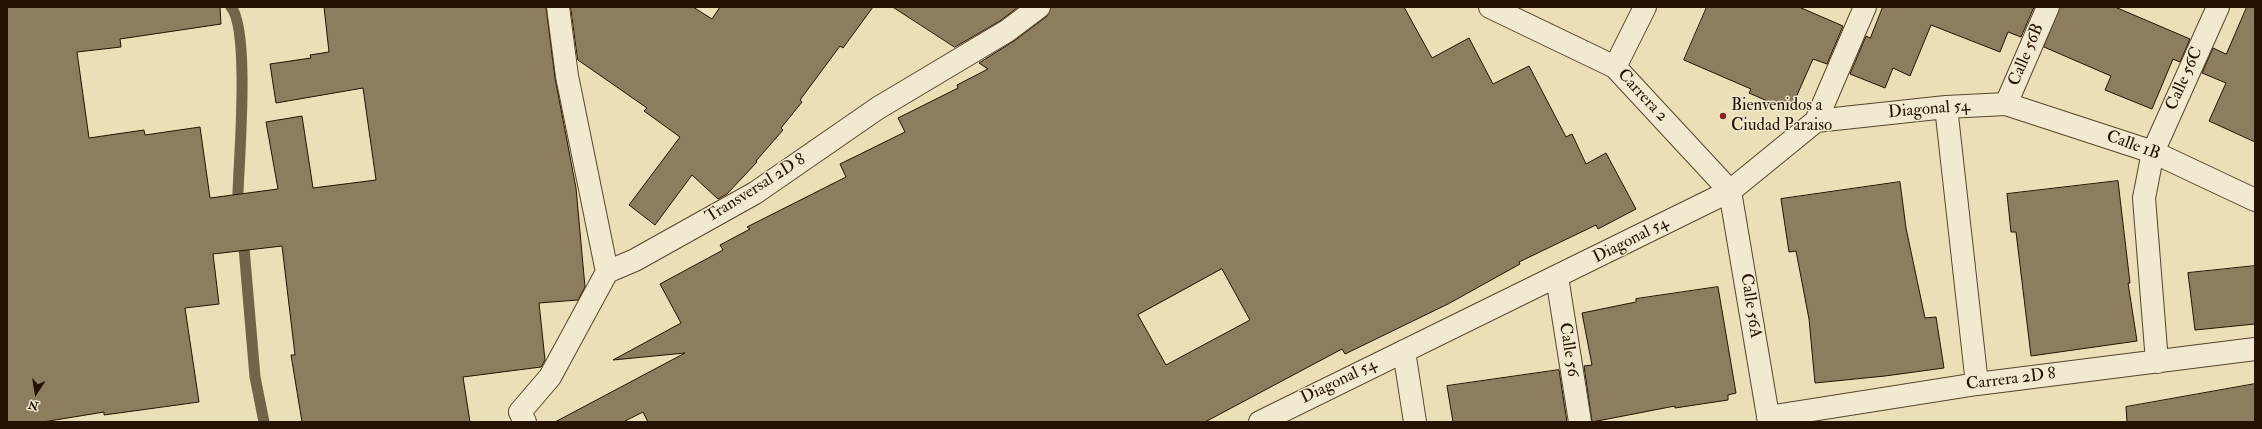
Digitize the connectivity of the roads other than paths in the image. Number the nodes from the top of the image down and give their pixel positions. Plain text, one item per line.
1 (558, 7) edge
2 (1039, 7) edge
3 (1490, 7) edge
4 (1645, 7) edge
5 (1865, 7) edge
6 (2048, 7) edge
7 (2218, 7) edge
8 (1616, 67) junction
9 (2006, 104) junction
10 (1946, 107) junction
11 (1816, 120) junction
12 (2153, 152) junction
13 (1730, 191) junction
14 (2255, 200) edge
15 (607, 272) junction
16 (1557, 277) junction
17 (2255, 349) edge
18 (1404, 351) junction
19 (2157, 362) junction
20 (1977, 384) junction
21 (523, 417) edge
22 (1768, 420) edge
23 (1260, 422) edge
24 (1415, 422) edge
25 (1580, 422) edge

1 - 15 street
2 - 15 street, Transversal 2D 8
3 - 8 street, Carrera 2
4 - 8 street
5 - 11 street
6 - 9 street, Calle 56B
7 - 12 street, Calle 56C
8 - 13 street, Carrera 2
9 - 10 street, Diagonal 54
9 - 12 street, Calle 1B
10 - 11 street, Diagonal 54
10 - 20 street
11 - 13 street, Diagonal 54
12 - 14 street, Calle 1B
12 - 19 street, Calle 56C
13 - 16 street, Diagonal 54
13 - 22 street, Calle 56A
15 - 21 street
16 - 18 street, Diagonal 54
16 - 25 street, Calle 56
17 - 19 street, Carrera 2D 8
18 - 23 street, Diagonal 54
18 - 24 street
19 - 20 street, Carrera 2D 8
20 - 22 street, Carrera 2D 8

